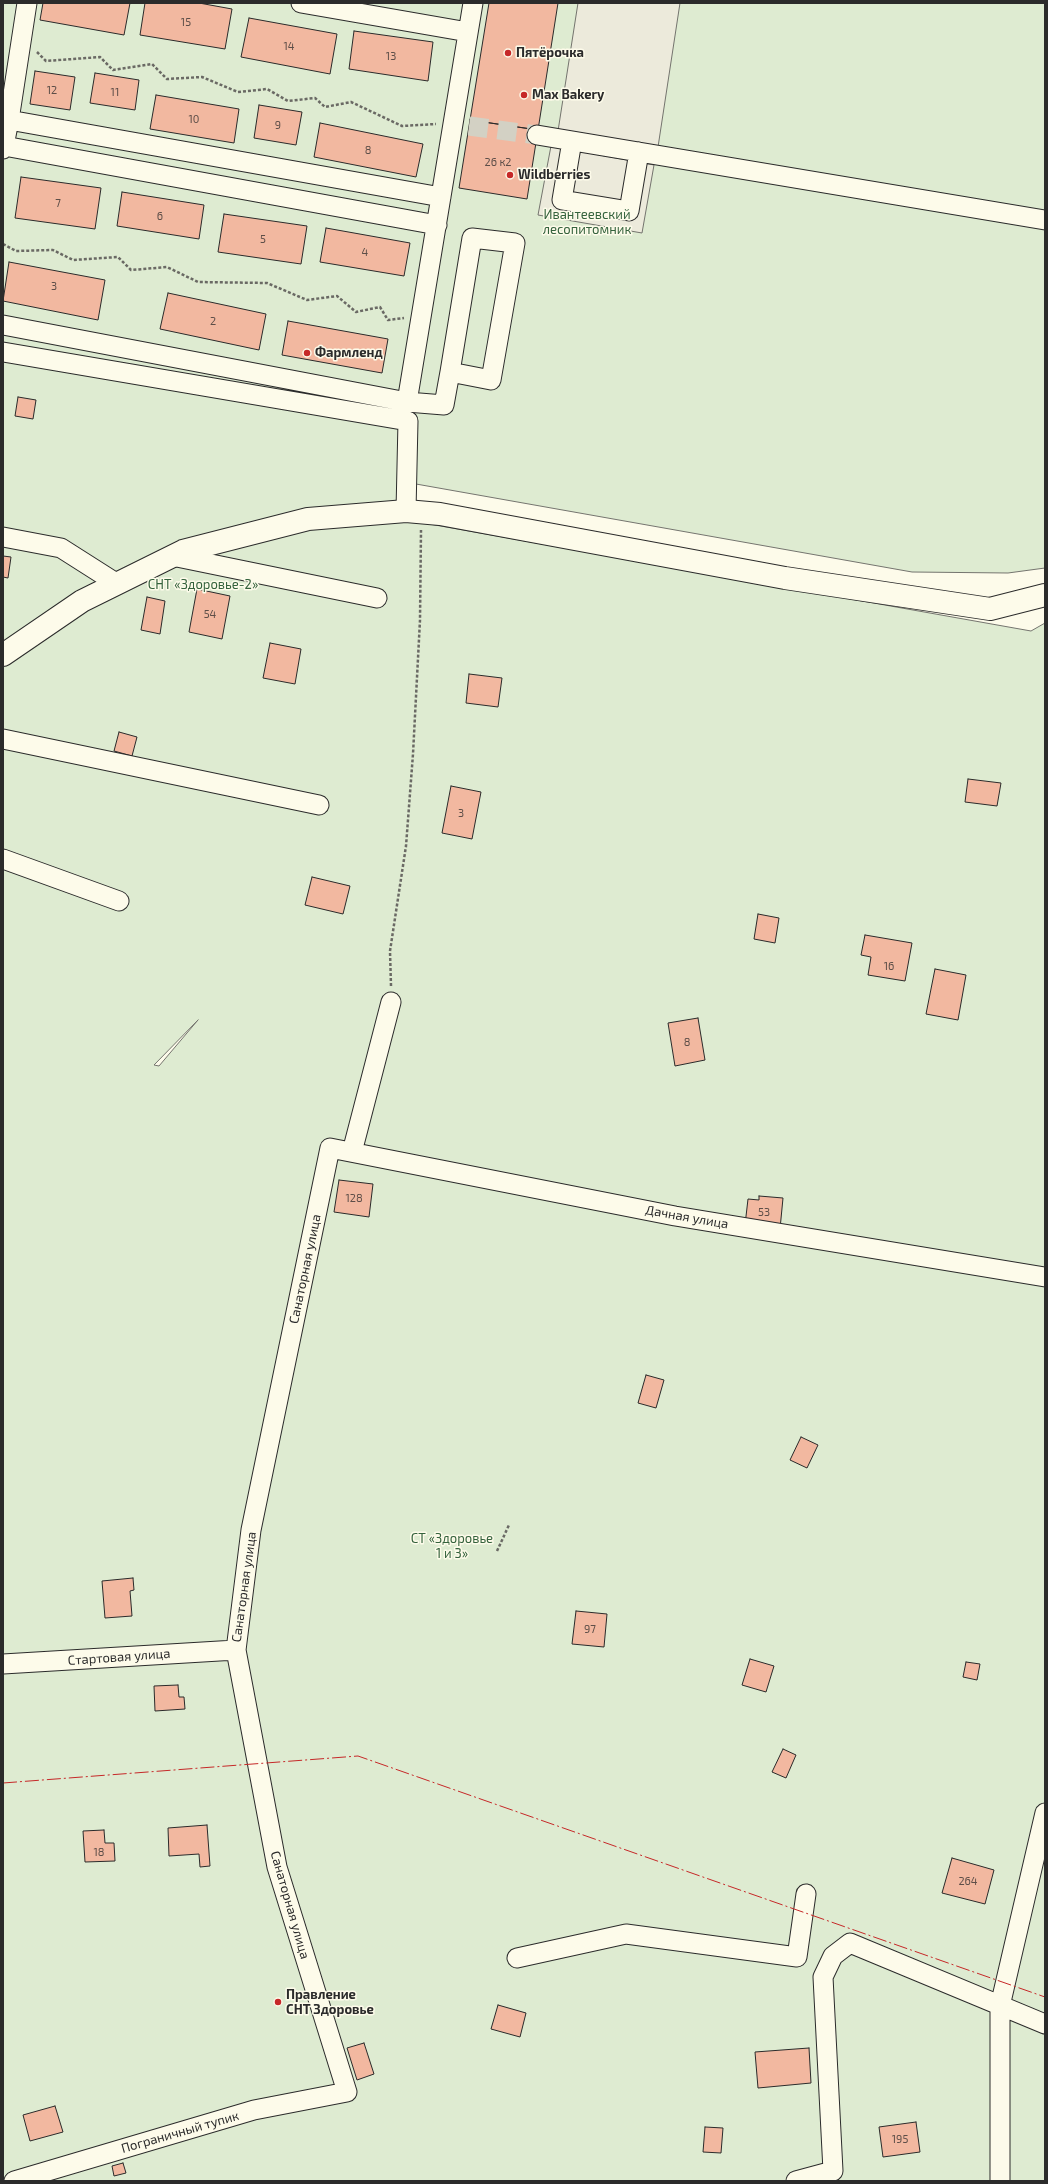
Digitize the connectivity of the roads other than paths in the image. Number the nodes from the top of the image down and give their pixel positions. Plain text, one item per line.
1 (27, 3) edge
2 (301, 3) edge
3 (467, 4) edge
4 (468, 32) junction
5 (9, 120) junction
6 (537, 136) tunnel mouth
7 (572, 141) junction
8 (3, 148) edge
9 (639, 152) junction
10 (441, 197) junction
11 (1045, 220) edge
12 (437, 225) junction
13 (3, 325) edge
14 (3, 352) edge
15 (450, 372) junction
16 (407, 402) junction
17 (406, 511) junction
18 (3, 537) edge
19 (172, 556) junction
20 (116, 583) junction
21 (1045, 595) edge
22 (377, 598) dead end
23 (3, 655) edge
24 (3, 739) edge
25 (319, 805) dead end
26 (3, 859) edge
27 (119, 901) dead end
28 (391, 1002) road end
29 (330, 1148) joint
30 (352, 1152) junction
31 (1045, 1277) edge
32 (236, 1650) junction
33 (3, 1664) edge
34 (1045, 1813) edge
35 (806, 1894) dead end
36 (517, 1958) dead end
37 (1000, 2006) junction
38 (1045, 2024) edge
39 (347, 2092) joint
40 (14, 2181) edge
41 (796, 2181) edge
42 (1000, 2181) edge

1 - 5 street
2 - 4 street
3 - 4 street
4 - 10 street
5 - 8 street
5 - 10 street
6 - 7 street
7 - 9 street
7 - 9 street
8 - 12 street
9 - 11 street
10 - 12 street
12 - 16 street
13 - 16 street
14 - 17 street
15 - 15 street
15 - 16 street
17 - 19 main road
17 - 21 main road
18 - 20 street
19 - 20 main road
19 - 22 street
20 - 23 main road
24 - 25 street
26 - 27 street
28 - 30 street
29 - 30 street, Дачная улица
29 - 32 street, Санаторная улица
30 - 31 street, Дачная улица
32 - 33 street, Стартовая улица
32 - 39 street, Санаторная улица
34 - 37 street
35 - 36 street
37 - 38 street
37 - 41 street
37 - 42 street
39 - 40 street, Пограничный тупик

